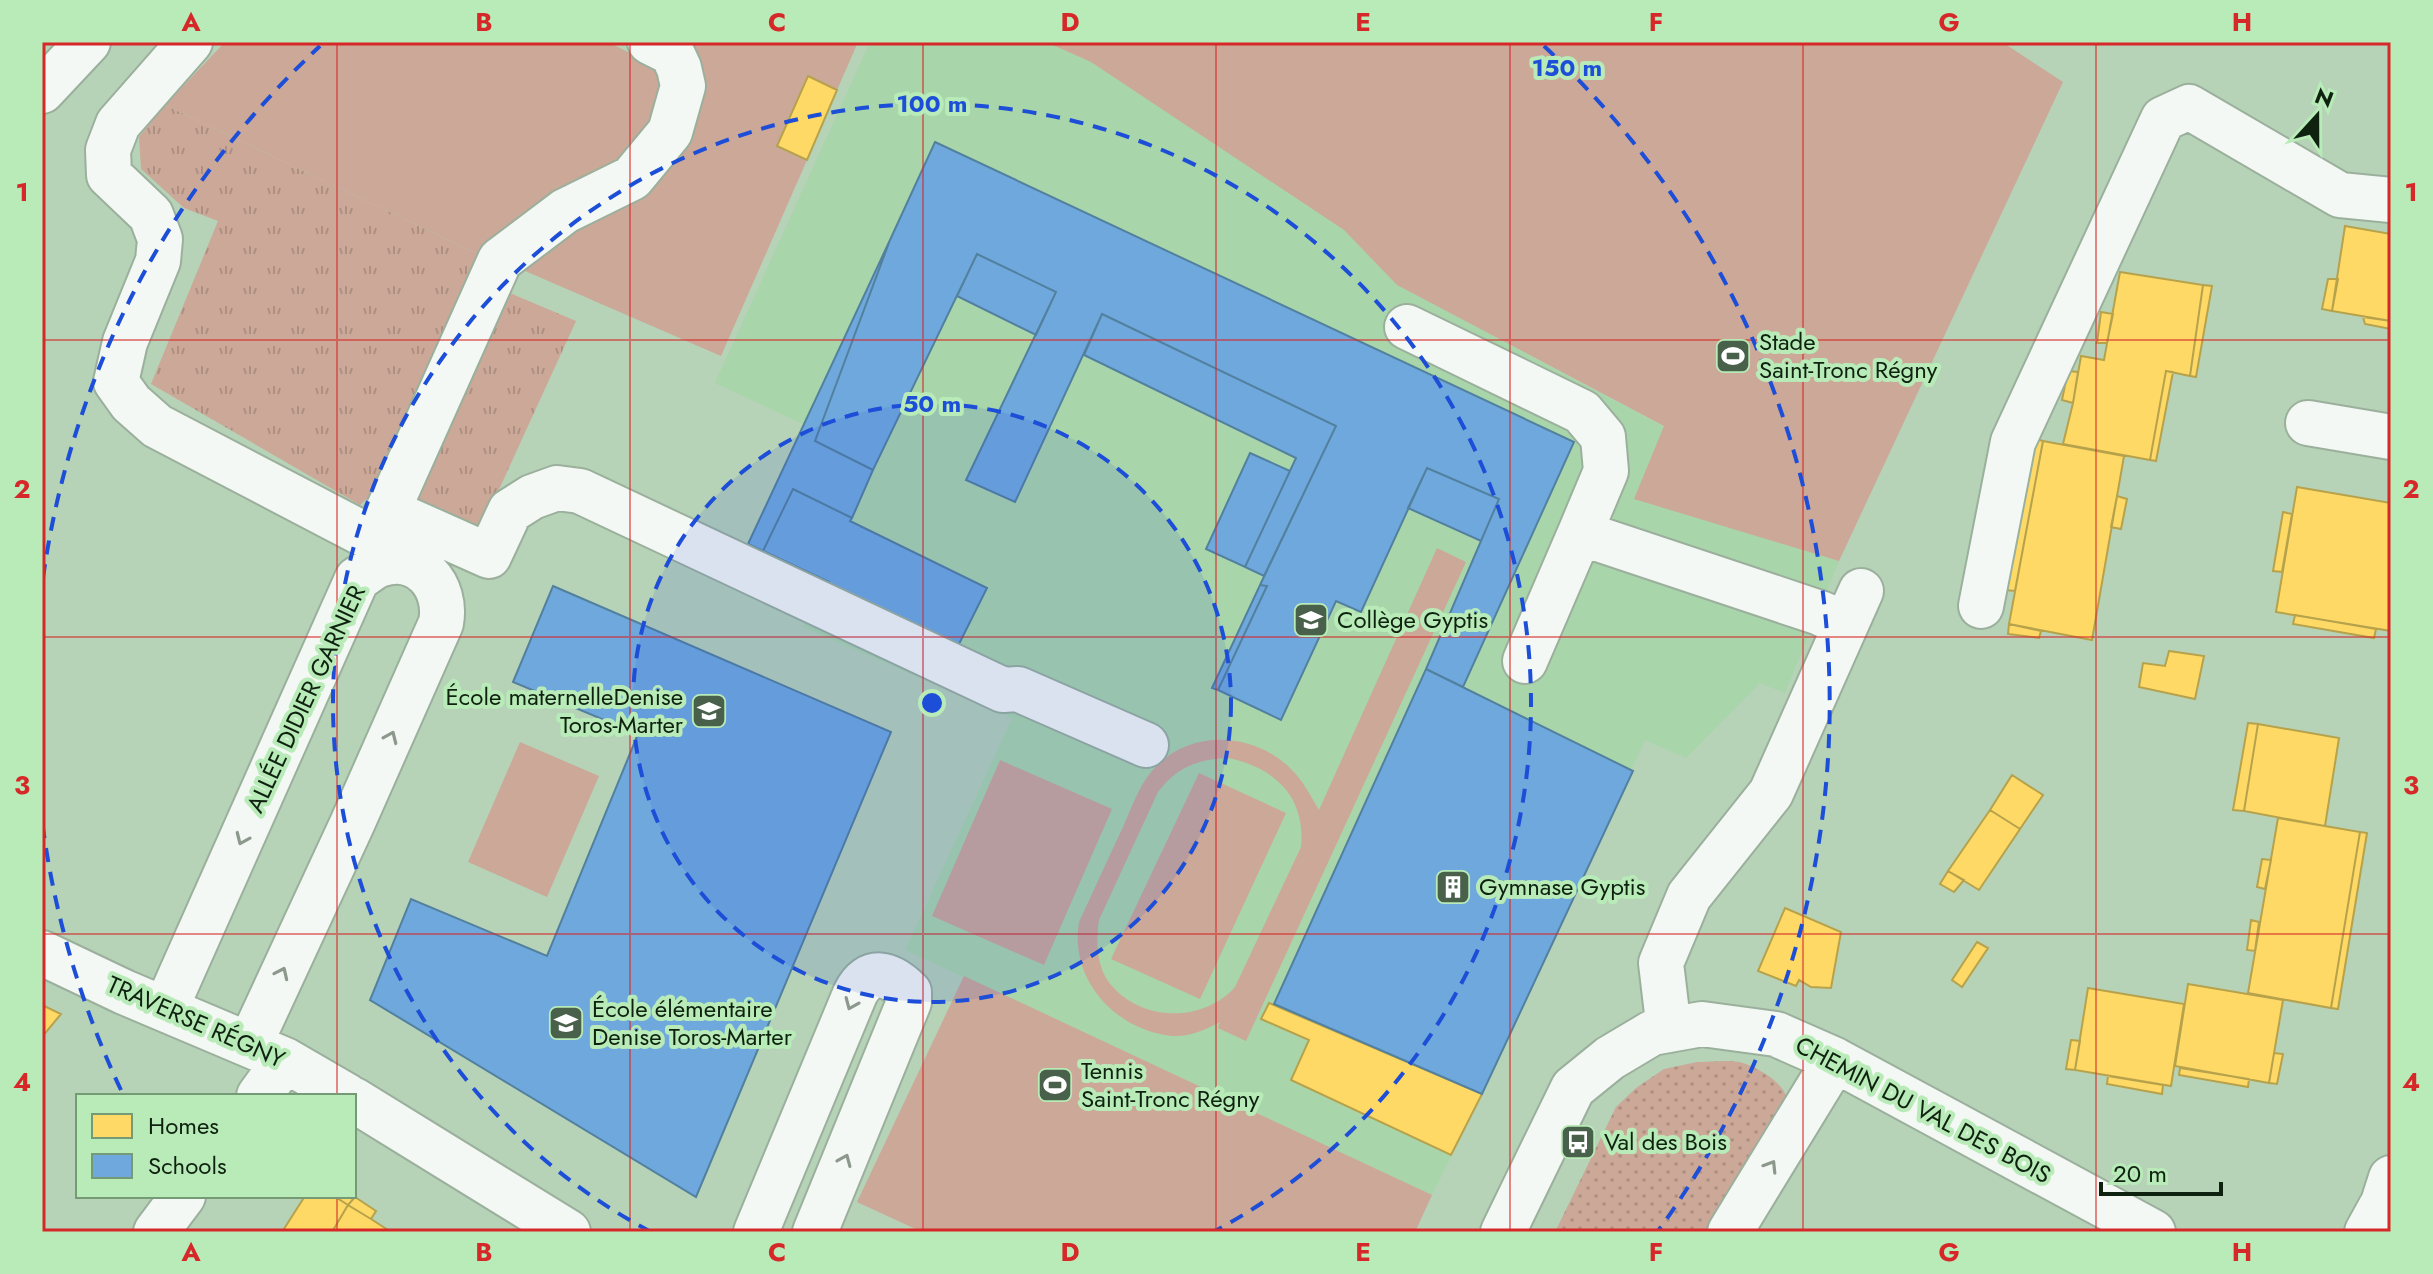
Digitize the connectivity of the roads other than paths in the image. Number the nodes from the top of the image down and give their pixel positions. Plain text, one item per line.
1 (61, 42) edge
2 (88, 42) edge
3 (190, 42) edge
4 (650, 42) edge
5 (42, 62) edge
6 (42, 91) edge
7 (2391, 200) edge
8 (1407, 327) dead end
9 (2308, 423) dead end
10 (2391, 437) edge
11 (381, 525) junction
12 (1580, 533) junction
13 (357, 579) junction
14 (1981, 606) dead end
15 (1525, 661) dead end
16 (1146, 745) dead end
17 (42, 953) edge
18 (166, 1008) junction
19 (1669, 1030) junction
20 (267, 1052) junction
21 (1835, 1060) junction
22 (259, 1094) edge
23 (343, 1094) edge
24 (356, 1101) edge
25 (2391, 1178) edge
26 (182, 1198) edge
27 (560, 1230) edge
28 (156, 1232) edge
29 (756, 1232) edge
30 (815, 1232) edge
31 (1503, 1232) edge
32 (1730, 1232) edge
33 (2153, 1232) edge
34 (2367, 1232) edge

1 - 5 street
2 - 6 street
3 - 11 street
4 - 11 street
7 - 14 street
8 - 12 street
9 - 10 street
11 - 13 street
11 - 16 street
12 - 15 street
12 - 19 street
13 -> 18 street, ALLÉE DIDIER GARNIER
20 -> 13 street, ALLÉE DIDIER GARNIER
17 - 18 street, TRAVERSE RÉGNY
18 - 20 street, TRAVERSE RÉGNY
19 - 21 street, CHEMIN DU VAL DES BOIS
19 - 31 street, CHEMIN DU VAL DES BOIS
20 - 22 street, ALLÉE DIDIER GARNIER
20 - 23 street, TRAVERSE RÉGNY
32 -> 21 street
21 - 33 street, CHEMIN DU VAL DES BOIS
24 - 27 street
25 - 34 street
26 - 28 street
30 -> 29 street

